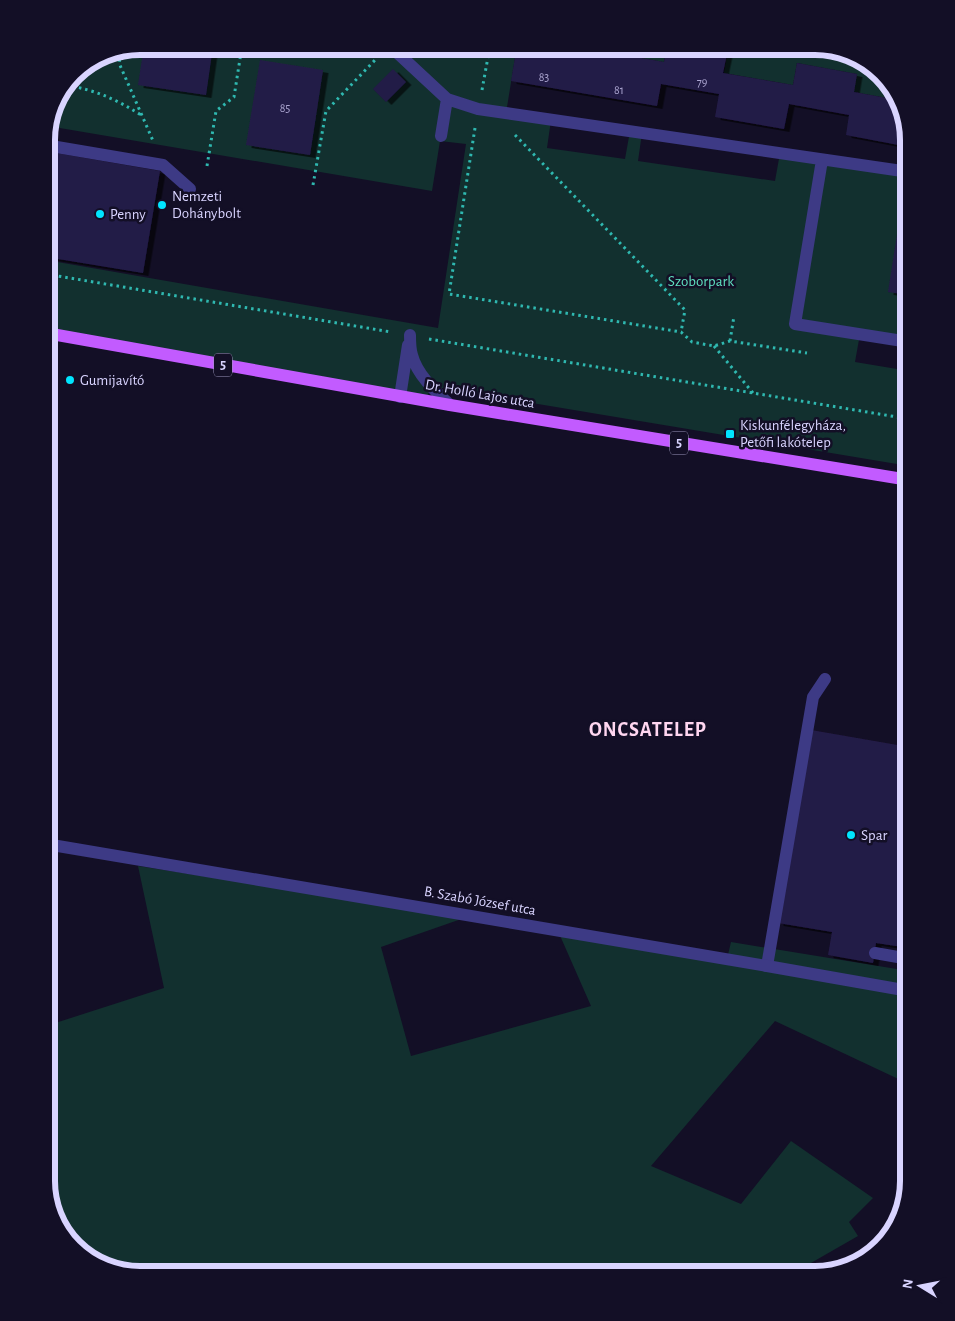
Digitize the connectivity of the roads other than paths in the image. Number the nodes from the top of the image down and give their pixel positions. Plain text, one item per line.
1 (391, 55) edge
2 (447, 99) junction
3 (441, 136) dead end
4 (55, 147) edge
5 (822, 160) junction
6 (900, 171) edge
7 (190, 189) dead end
8 (55, 336) edge
9 (900, 341) edge
10 (400, 397) junction
11 (450, 405) junction
12 (900, 479) edge
13 (825, 678) dead end
14 (55, 846) edge
15 (875, 953) dead end
16 (900, 957) edge
17 (766, 966) junction
18 (900, 990) edge

1 - 2 street
2 - 3 street
2 - 5 street
4 - 7 street
5 - 6 street
5 - 9 street
8 - 10 main road, Dr. Holló Lajos utca / 5
10 - 11 main road, Dr. Holló Lajos utca / 5
10 - 11 street
11 - 12 main road, Dr. Holló Lajos utca / 5
13 - 17 street
14 - 17 street, B. Szabó József utca
15 - 16 street
17 - 18 street, B. Szabó József utca

